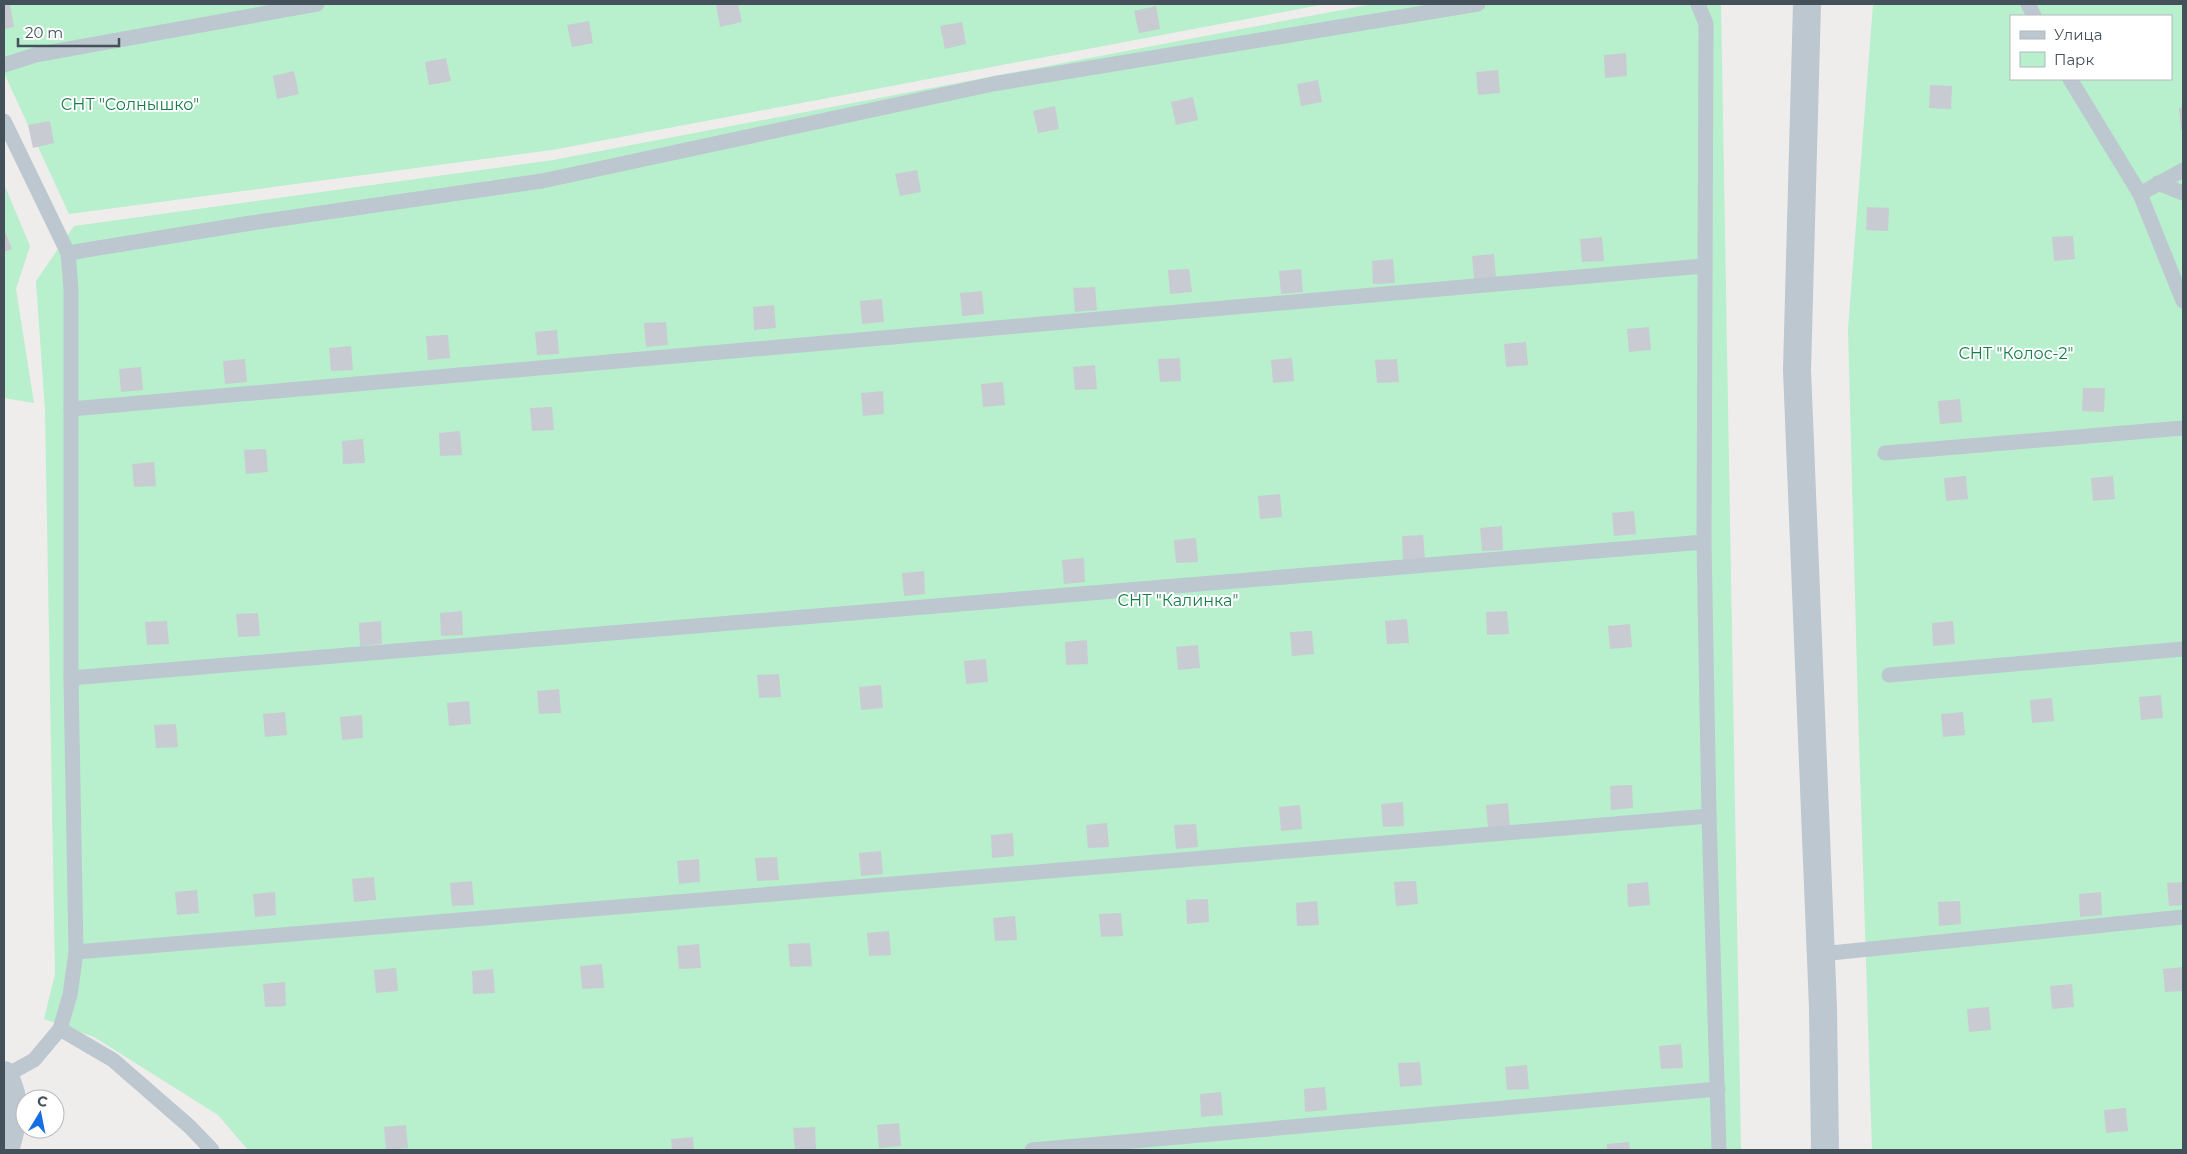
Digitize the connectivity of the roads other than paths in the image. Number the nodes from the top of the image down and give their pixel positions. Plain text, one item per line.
1 (317, 4) edge
2 (1478, 4) edge
3 (1698, 4) edge
4 (1807, 4) edge
5 (4, 65) edge
6 (2071, 80) edge
7 (4, 121) edge
8 (2183, 170) edge
9 (2158, 183) junction
10 (2183, 193) edge
11 (2140, 194) junction
12 (68, 253) junction
13 (1704, 266) junction
14 (2183, 301) edge
15 (71, 409) junction
16 (2183, 428) edge
17 (1885, 453) dead end
18 (1704, 542) junction
19 (2183, 649) edge
20 (1889, 675) dead end
21 (71, 678) junction
22 (1709, 816) junction
23 (2183, 917) edge
24 (76, 952) junction
25 (1821, 954) junction
26 (60, 1030) junction
27 (4, 1076) edge
28 (1718, 1089) junction
29 (5, 1150) edge
30 (212, 1150) edge
31 (1032, 1150) edge
32 (1719, 1150) edge
33 (1825, 1150) edge

1 - 5 lane
2 - 12 lane
3 - 13 lane
4 - 25 street
6 - 11 lane
7 - 12 lane
8 - 9 lane
9 - 10 lane
9 - 11 lane
11 - 14 lane
12 - 15 lane
13 - 15 lane
13 - 18 lane
15 - 21 lane
16 - 17 lane
18 - 21 lane
18 - 22 lane
19 - 20 lane
21 - 24 lane
22 - 24 lane
22 - 28 lane
23 - 25 lane
24 - 26 lane
25 - 33 street
26 - 27 lane
26 - 30 lane
27 - 29 street
28 - 31 lane
28 - 32 lane

